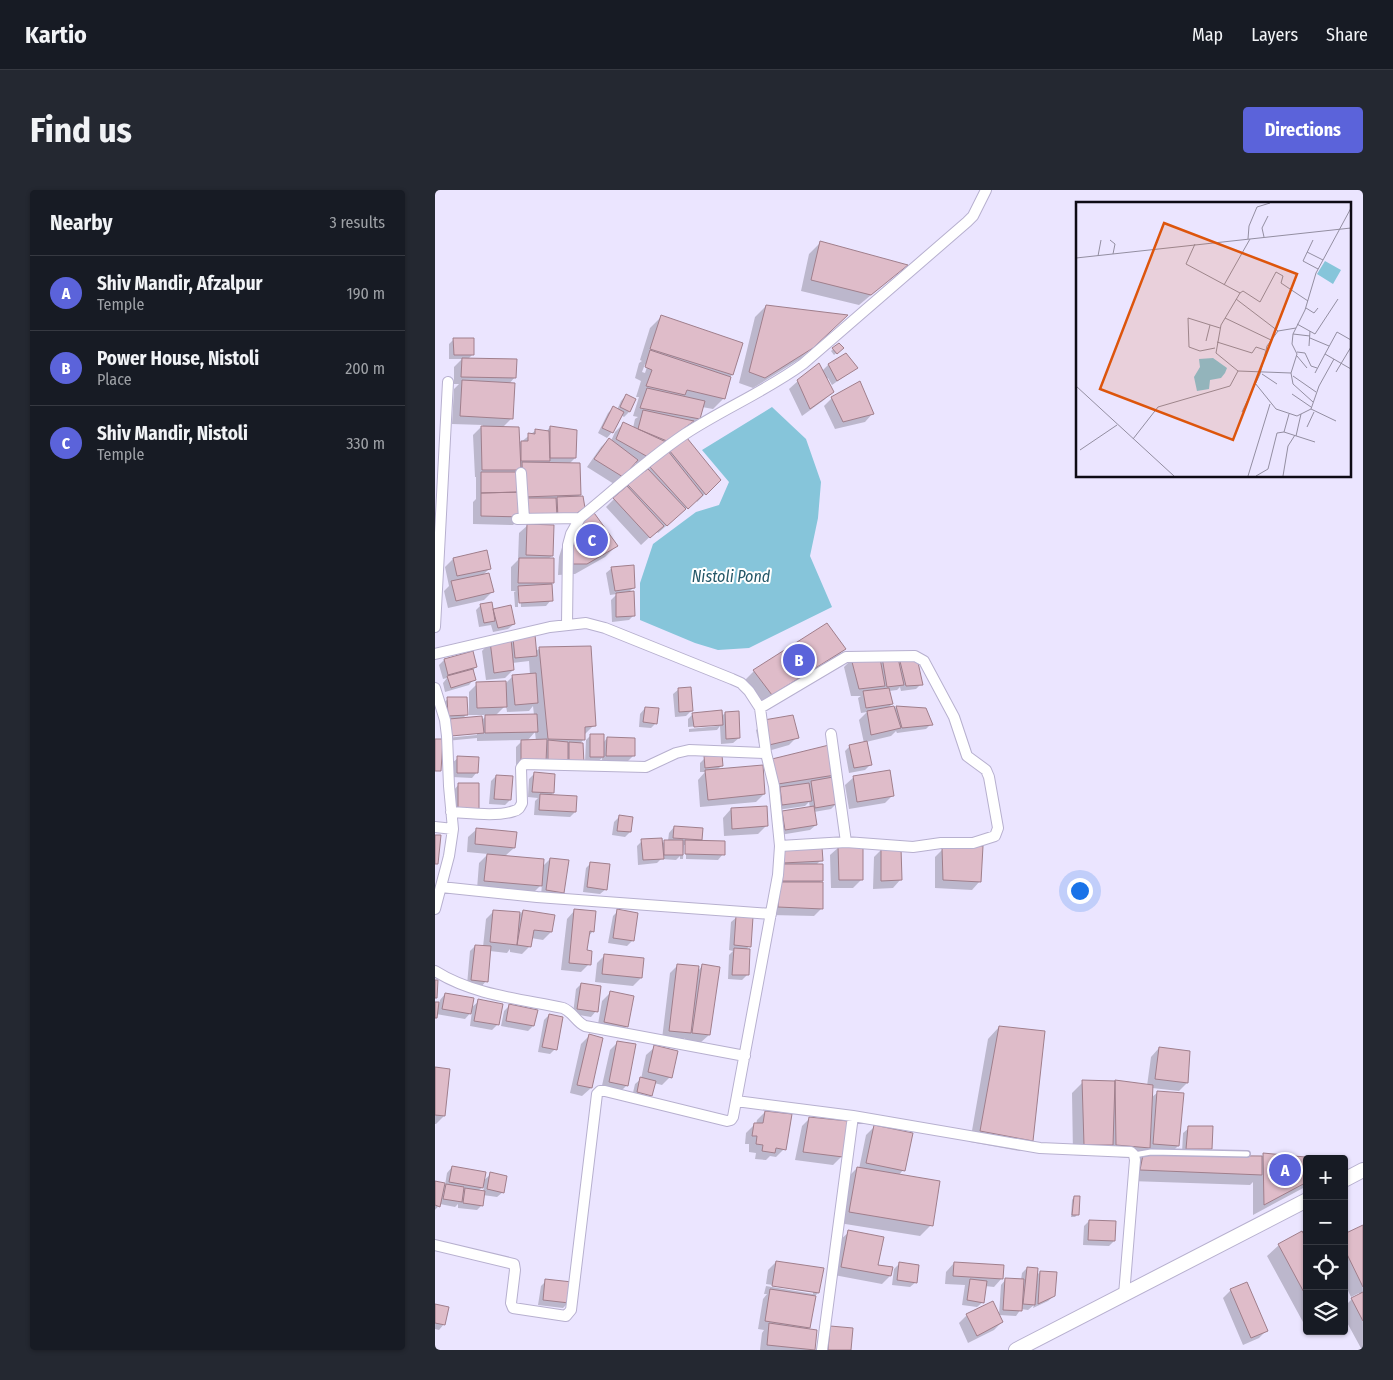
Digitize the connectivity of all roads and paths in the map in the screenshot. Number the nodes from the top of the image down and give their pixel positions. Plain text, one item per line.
1 (986, 190) edge
2 (448, 382) dead end
3 (521, 473) dead end
4 (580, 518) junction
5 (436, 589) edge
6 (567, 624) junction
7 (435, 627) edge
8 (435, 654) edge
9 (435, 688) edge
10 (759, 708) junction
11 (831, 734) dead end
12 (766, 753) junction
13 (451, 812) junction
14 (435, 827) edge
15 (453, 829) junction
16 (846, 842) junction
17 (780, 846) junction
18 (441, 887) junction
19 (435, 909) edge
20 (771, 914) junction
21 (435, 971) edge
22 (745, 1056) junction
23 (736, 1101) junction
24 (853, 1116) junction
25 (1247, 1154) dead end
26 (1134, 1155) junction
27 (1363, 1170) edge
28 (1348, 1178) edge
29 (1303, 1202) edge
30 (435, 1244) edge
31 (1124, 1295) junction
32 (822, 1350) edge
33 (1016, 1350) edge

1 - 4 street
2 - 5 street
3 - 4 street
4 - 6 street
5 - 7 street
6 - 8 street
6 - 10 street
9 - 13 street
10 - 12 street
10 - 16 street
11 - 16 street
12 - 13 street
12 - 17 street
13 - 15 street
14 - 15 street
15 - 18 street
16 - 17 street
17 - 20 street
18 - 19 street
18 - 20 street
20 - 22 street
21 - 22 street
22 - 23 street
23 - 24 street
23 - 30 street
24 - 26 street
24 - 32 street
25 - 26 lane
26 - 31 street
27 - 28 street
29 - 31 street
31 - 33 street

